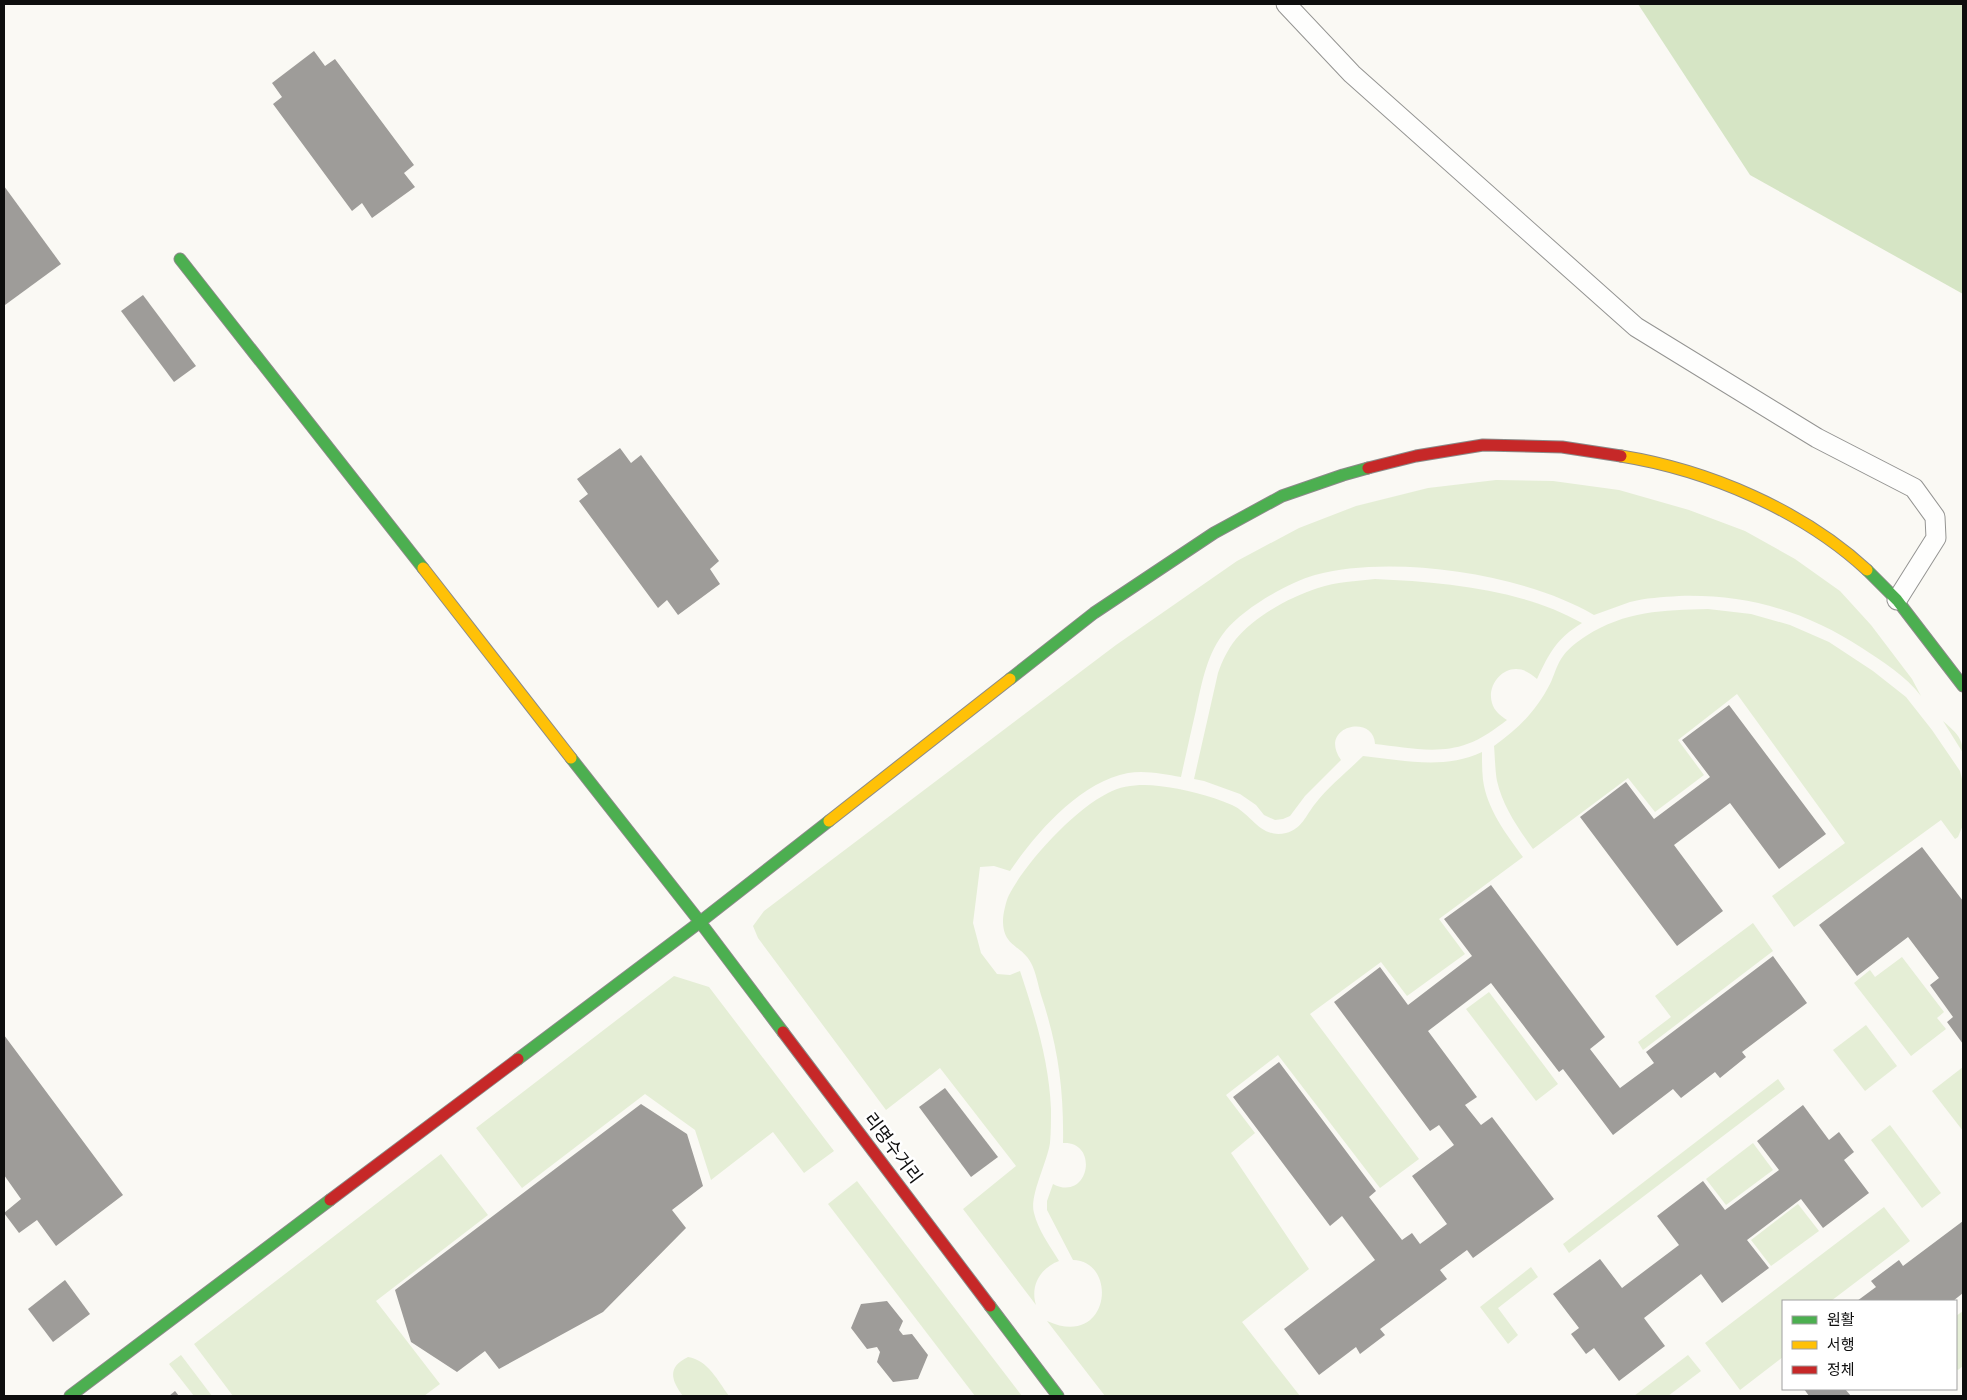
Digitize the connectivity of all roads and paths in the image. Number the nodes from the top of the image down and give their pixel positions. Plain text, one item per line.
1 (1286, 4) edge
2 (180, 259) dead end
3 (1898, 600) junction
4 (1963, 686) edge
5 (700, 922) junction
6 (70, 1396) edge
7 (1058, 1396) edge

1 - 3 lane
2 - 5 street, 리명수거리
3 - 4 street
3 - 5 street
5 - 6 street
5 - 7 street, 리명수거리

